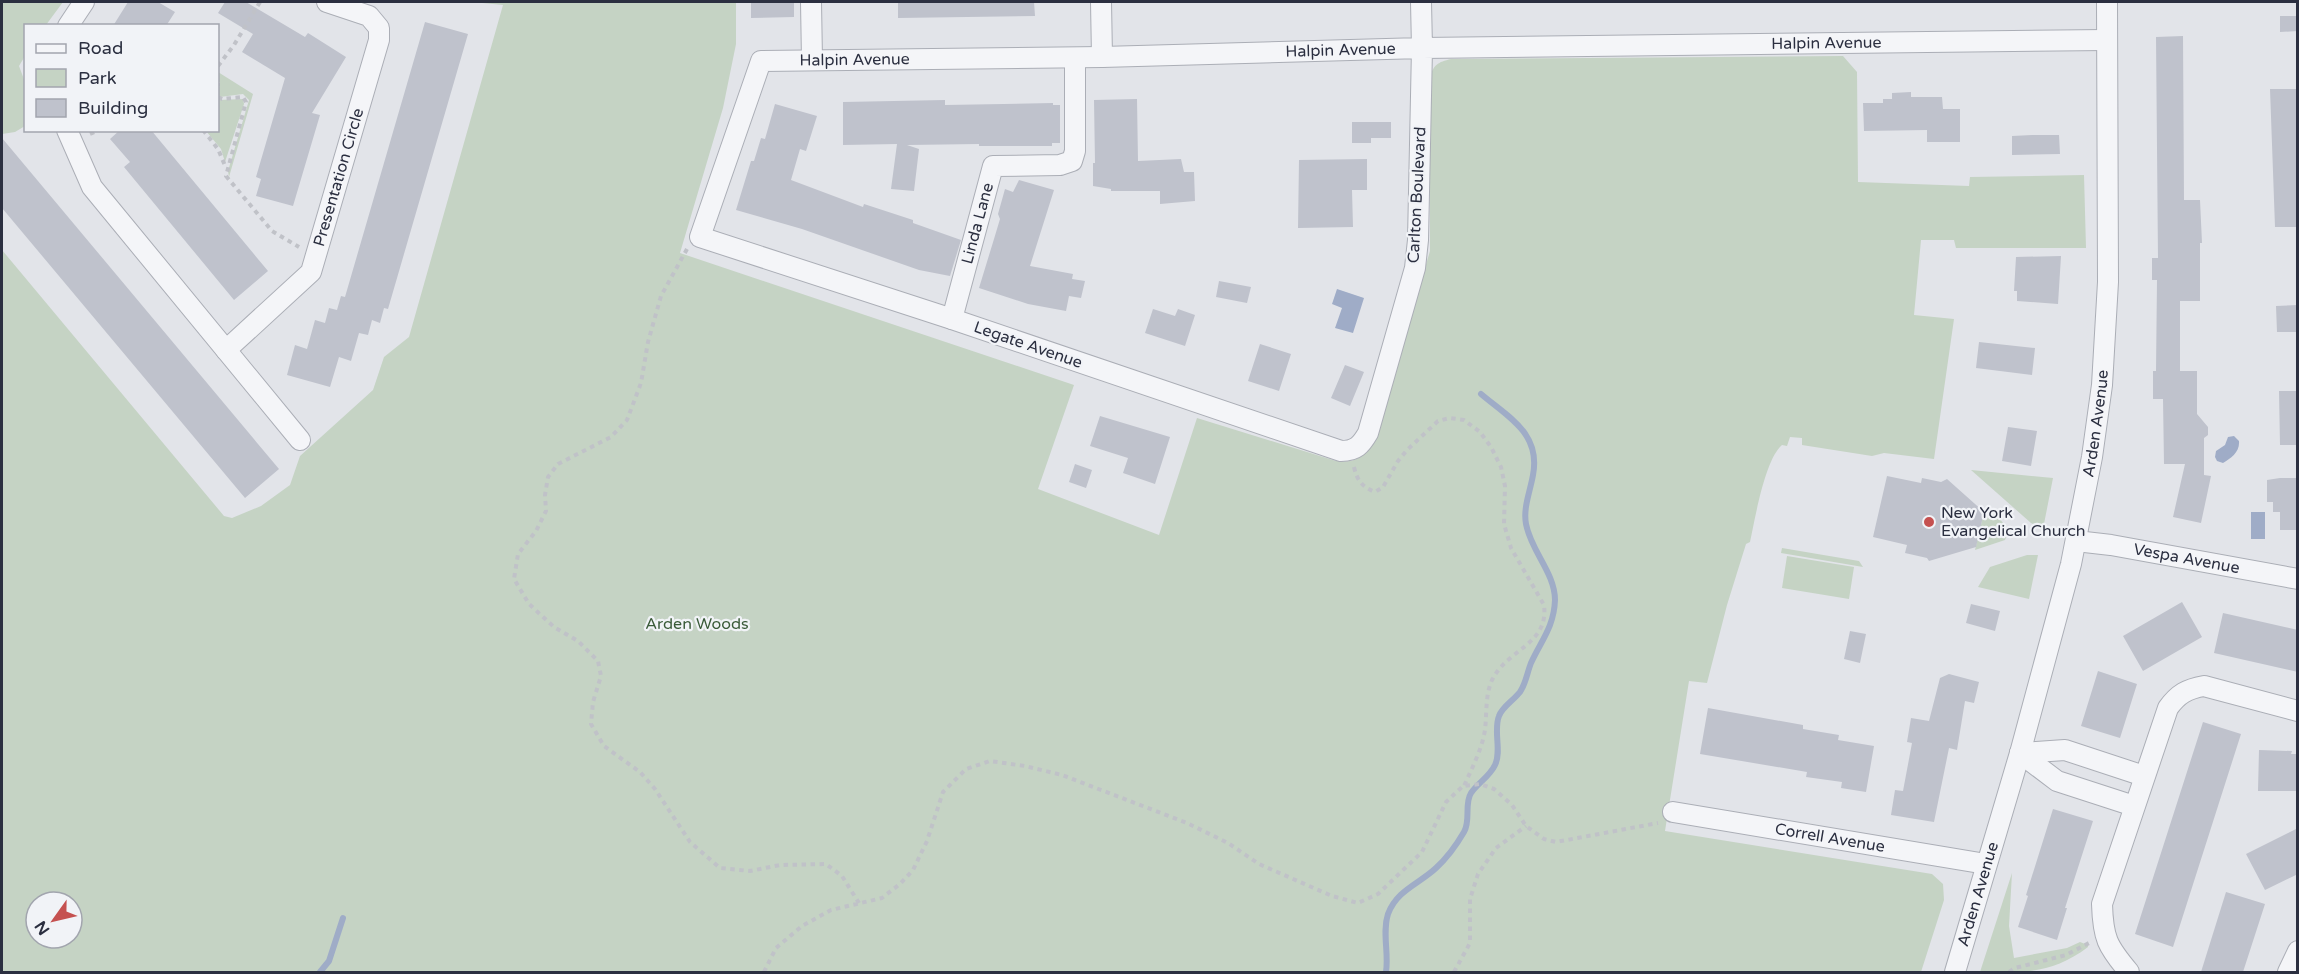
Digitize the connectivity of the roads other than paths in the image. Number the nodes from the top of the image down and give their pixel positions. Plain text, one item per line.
1 (84, 2) edge
2 (327, 2) edge
3 (811, 2) edge
4 (1101, 2) edge
5 (1421, 2) edge
6 (2107, 2) edge
7 (69, 24) edge
8 (2106, 40) junction
9 (1422, 48) junction
10 (1102, 57) junction
11 (1075, 58) junction
12 (812, 60) junction
13 (68, 132) edge
14 (694, 243) joint
15 (952, 319) junction
16 (226, 350) junction
17 (300, 440) dead end
18 (1353, 450) joint
19 (2076, 541) junction
20 (2298, 579) edge
21 (2298, 711) edge
22 (2020, 753) junction
23 (2144, 776) junction
24 (2134, 806) junction
25 (1673, 812) road end
26 (1986, 864) junction
27 (2298, 951) edge
28 (1955, 972) edge
29 (2129, 972) edge
30 (2288, 972) edge

1 - 7 street
2 - 16 street, Presentation Circle
3 - 12 street
4 - 10 street
5 - 9 street, Carlton Boulevard
6 - 8 street, Arden Avenue
8 - 9 street, Halpin Avenue
8 - 19 street, Arden Avenue
9 - 10 street, Halpin Avenue
9 - 18 street, Carlton Boulevard
10 - 11 street, Halpin Avenue
11 - 12 street, Halpin Avenue
11 - 15 street, Linda Lane
12 - 14 street, Halpin Avenue
13 - 16 street
14 - 15 street, Legate Avenue
15 - 18 street, Legate Avenue
16 - 17 street
19 - 20 street, Vespa Avenue
19 - 22 street, Arden Avenue
21 - 23 street
22 - 23 street
22 - 24 street
22 - 26 street, Arden Avenue
23 - 24 street
24 - 29 street
25 - 26 street, Correll Avenue
26 - 28 street, Arden Avenue
27 - 30 street

